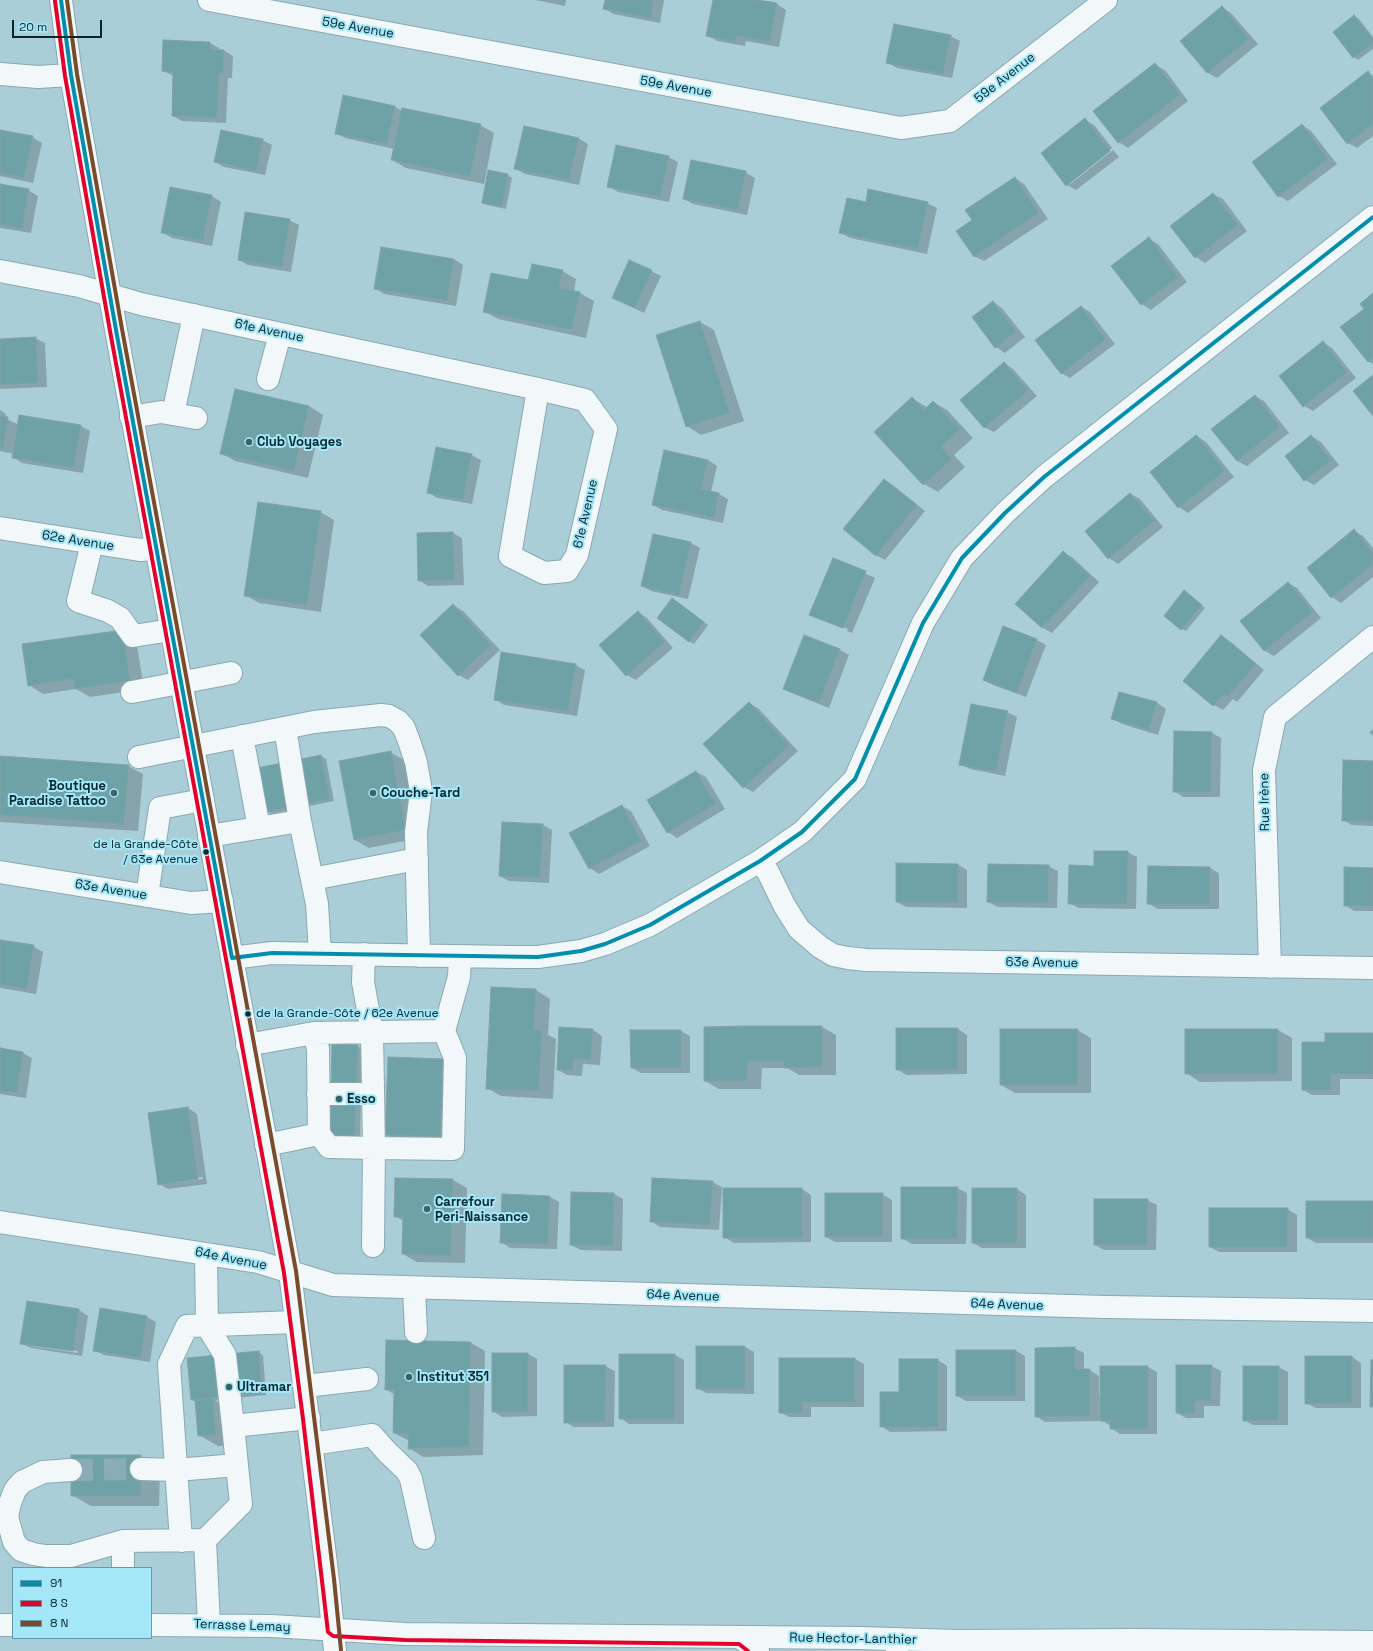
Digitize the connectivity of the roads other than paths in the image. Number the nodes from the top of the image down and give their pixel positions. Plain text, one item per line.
1 (61, 0) edge
2 (208, 0) edge
3 (1106, 0) edge
4 (0, 74) edge
5 (71, 75) junction
6 (1373, 216) edge
7 (0, 271) edge
8 (110, 296) junction
9 (194, 315) junction
10 (280, 334) junction
11 (268, 379) dead end
12 (538, 389) junction
13 (173, 414) junction
14 (131, 417) junction
15 (196, 418) dead end
16 (0, 528) edge
17 (92, 543) junction
18 (155, 549) junction
19 (171, 630) junction
20 (1373, 637) edge
21 (231, 673) dead end
22 (181, 683) junction
23 (132, 692) dead end
24 (285, 728) junction
25 (242, 736) junction
26 (192, 746) junction
27 (139, 757) dead end
28 (203, 800) junction
29 (300, 821) junction
30 (259, 828) junction
31 (210, 836) junction
32 (417, 859) junction
33 (760, 861) junction
34 (0, 872) edge
35 (312, 879) junction
36 (147, 896) junction
37 (222, 901) junction
38 (320, 954) junction
39 (364, 954) junction
40 (419, 956) junction
41 (460, 957) junction
42 (232, 958) junction
43 (1270, 967) junction
44 (1373, 968) edge
45 (444, 1031) junction
46 (372, 1032) junction
47 (314, 1033) junction
48 (247, 1045) junction
49 (318, 1094) junction
50 (373, 1094) junction
51 (319, 1134) junction
52 (266, 1145) junction
53 (374, 1148) junction
54 (0, 1222) edge
55 (373, 1246) dead end
56 (206, 1254) junction
57 (290, 1272) junction
58 (414, 1289) junction
59 (1373, 1311) edge
60 (296, 1322) junction
61 (207, 1326) junction
62 (416, 1332) dead end
63 (366, 1379) dead end
64 (305, 1386) junction
65 (309, 1418) junction
66 (233, 1426) junction
67 (312, 1444) junction
68 (237, 1466) junction
69 (141, 1469) tunnel mouth
70 (71, 1470) tunnel mouth
71 (176, 1470) junction
72 (424, 1538) dead end
73 (181, 1540) junction
74 (205, 1540) junction
75 (123, 1541) junction
76 (123, 1567) edge
77 (0, 1625) edge
78 (12, 1625) edge
79 (152, 1625) edge
80 (209, 1625) junction
81 (334, 1630) junction
82 (1373, 1642) edge
83 (750, 1645) edge
84 (897, 1645) edge
85 (957, 1646) edge
86 (335, 1651) edge

1 - 5 street
2 - 3 street, 59e Avenue
4 - 5 street
5 - 8 street
6 - 33 street
7 - 8 street, 61e Avenue
8 - 9 street, 61e Avenue
8 - 14 street
9 - 10 street, 61e Avenue
9 - 13 street
10 - 11 street
10 - 12 street, 61e Avenue
12 - 12 street, 61e Avenue
13 - 14 street
13 - 15 street
14 - 18 street
16 - 17 street, 62e Avenue
17 - 18 street, 62e Avenue
17 - 19 street
18 - 19 street
19 - 22 street
20 - 43 street, Rue Irène
21 - 22 street
22 - 23 street
22 - 26 street
24 - 25 street
24 - 29 street
24 - 32 street
25 - 26 street
25 - 30 street
26 - 27 street
26 - 28 street
28 - 31 street
28 - 36 street
29 - 30 street
29 - 35 street
30 - 31 street
31 - 37 street
32 - 35 street
32 - 40 street
33 - 41 street
33 - 43 street, 63e Avenue
34 - 36 street, 63e Avenue
35 - 38 street
36 - 37 street, 63e Avenue
37 - 42 street
38 - 39 street
38 - 42 street
39 - 40 street
39 - 46 street
40 - 41 street
41 - 45 street
42 - 48 street
43 - 44 street, 63e Avenue
45 - 46 street
45 - 53 street
46 - 47 street
46 - 50 street
47 - 48 street
47 - 49 street
48 - 52 street
49 - 50 street
49 - 51 street
50 - 53 street
51 - 52 street
51 - 53 street
52 - 57 street
53 - 55 street
54 - 56 street, 64e Avenue
56 - 57 street, 64e Avenue
56 - 61 street
57 - 58 street, 64e Avenue
57 - 60 street
58 - 59 street, 64e Avenue
58 - 62 street
60 - 61 street
60 - 64 street
61 - 66 street
61 - 71 street
63 - 64 street
64 - 65 street
65 - 66 street
65 - 67 street
66 - 68 street
67 - 72 street
67 - 81 street
68 - 71 street
68 - 74 street
69 - 71 street
70 - 75 street
71 - 73 street
73 - 74 street
73 - 75 street
74 - 80 street
75 - 76 street
77 - 78 street
79 - 80 street, Terrasse Lemay
80 - 81 street, Terrasse Lemay
81 - 83 street, Rue Hector-Lanthier
81 - 86 street
82 - 85 street, Rue Hector-Lanthier
83 - 84 street, Rue Hector-Lanthier
84 - 85 street, Rue Hector-Lanthier

